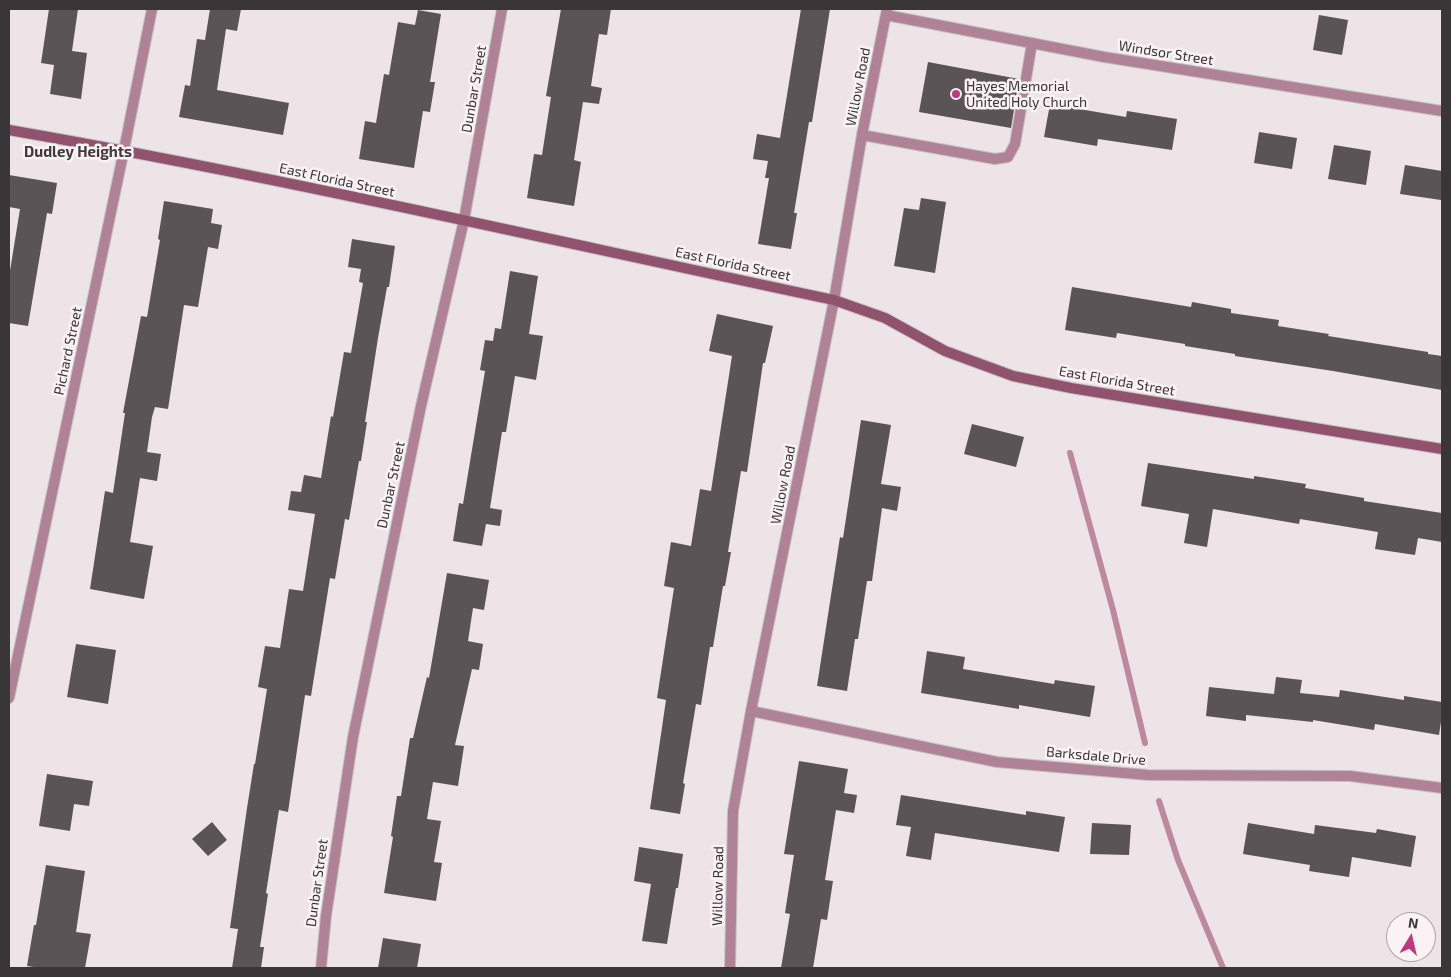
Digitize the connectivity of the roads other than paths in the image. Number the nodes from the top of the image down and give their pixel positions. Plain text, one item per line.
1 (152, 9) edge
2 (502, 9) edge
3 (887, 12) edge
4 (1032, 43) junction
5 (1442, 111) edge
6 (9, 130) edge
7 (862, 135) junction
8 (124, 150) junction
9 (464, 220) junction
10 (834, 300) junction
11 (1442, 449) edge
12 (9, 698) edge
13 (751, 711) junction
14 (1442, 788) edge
15 (321, 968) edge
16 (730, 968) edge

1 - 8 street, Pichard Street
2 - 9 street, Dunbar Street
3 - 4 street, Windsor Street
3 - 7 street, Willow Road
4 - 5 street, Windsor Street
4 - 7 street
6 - 8 main road, East Florida Street
7 - 10 street, Willow Road
8 - 9 main road, East Florida Street
8 - 12 street, Pichard Street
9 - 10 main road, East Florida Street
9 - 15 street, Dunbar Street
10 - 11 main road, East Florida Street
10 - 13 street, Willow Road
13 - 14 street, Barksdale Drive
13 - 16 street, Willow Road

